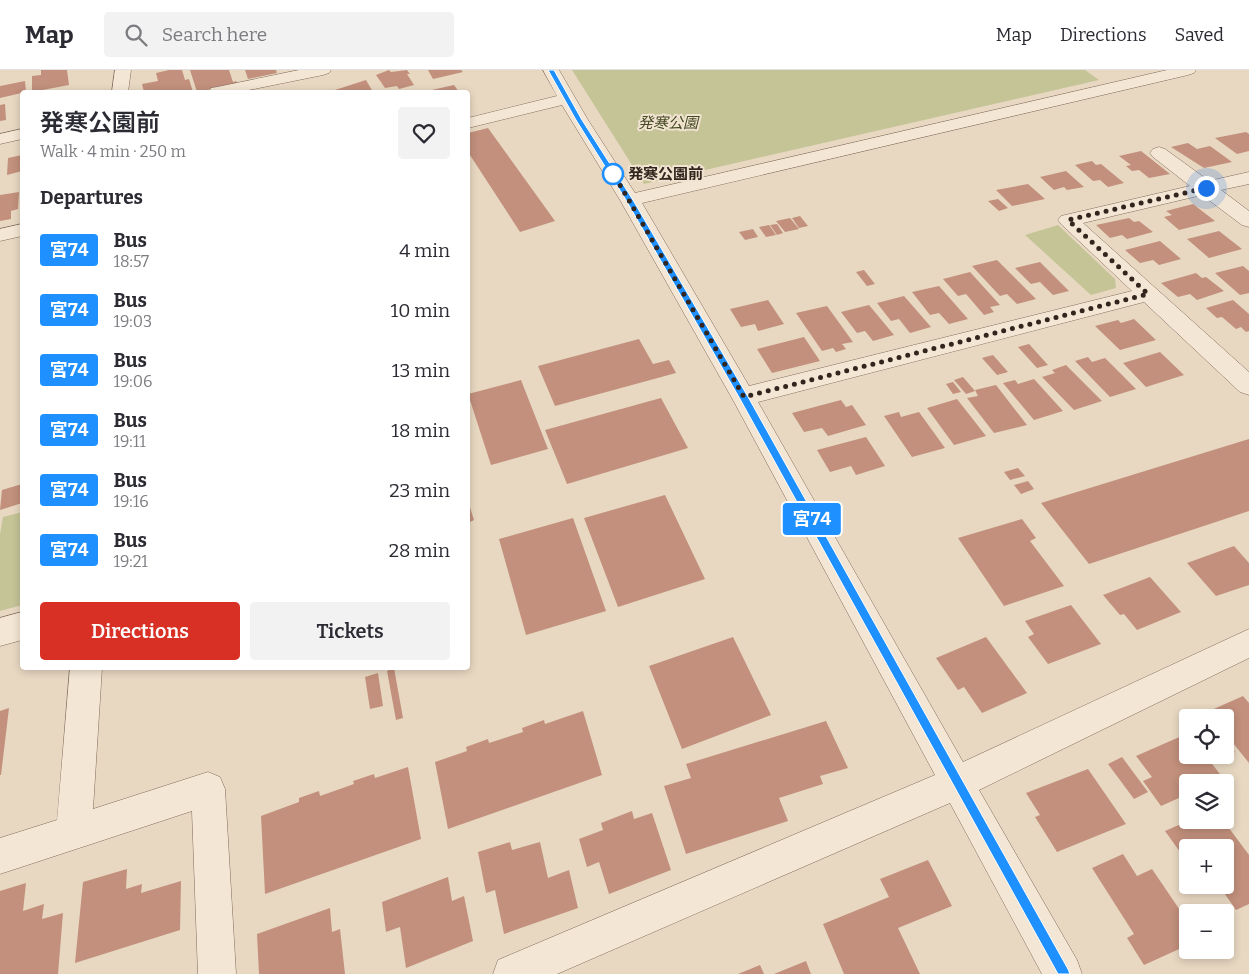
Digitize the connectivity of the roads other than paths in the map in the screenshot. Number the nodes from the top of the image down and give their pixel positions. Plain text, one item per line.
1 (123, 70) edge
2 (323, 70) edge
3 (551, 70) edge
4 (1183, 71) edge
5 (120, 90) edge
6 (227, 90) edge
7 (567, 99) junction
8 (470, 123) edge
9 (20, 134) edge
10 (0, 139) edge
11 (1159, 153) dead end
12 (1249, 178) edge
13 (1206, 188) junction
14 (630, 200) junction
15 (1249, 221) edge
16 (20, 230) edge
17 (0, 235) edge
18 (1148, 294) junction
19 (1249, 386) edge
20 (744, 397) junction
21 (20, 627) edge
22 (0, 632) edge
23 (1249, 643) edge
24 (86, 670) edge
25 (958, 782) junction
26 (74, 832) junction
27 (0, 856) edge
28 (217, 974) edge
29 (512, 974) edge
30 (1063, 974) edge

1 - 5 street
2 - 6 street
3 - 7 street
4 - 14 street
7 - 8 street
7 - 14 street
9 - 10 street
11 - 13 street
12 - 13 street
13 - 15 street
13 - 18 street
14 - 20 street
16 - 17 street
18 - 19 street
18 - 20 street
20 - 25 street
21 - 22 street
23 - 25 street
24 - 26 street
25 - 29 street
25 - 30 street
26 - 27 street
26 - 28 street

